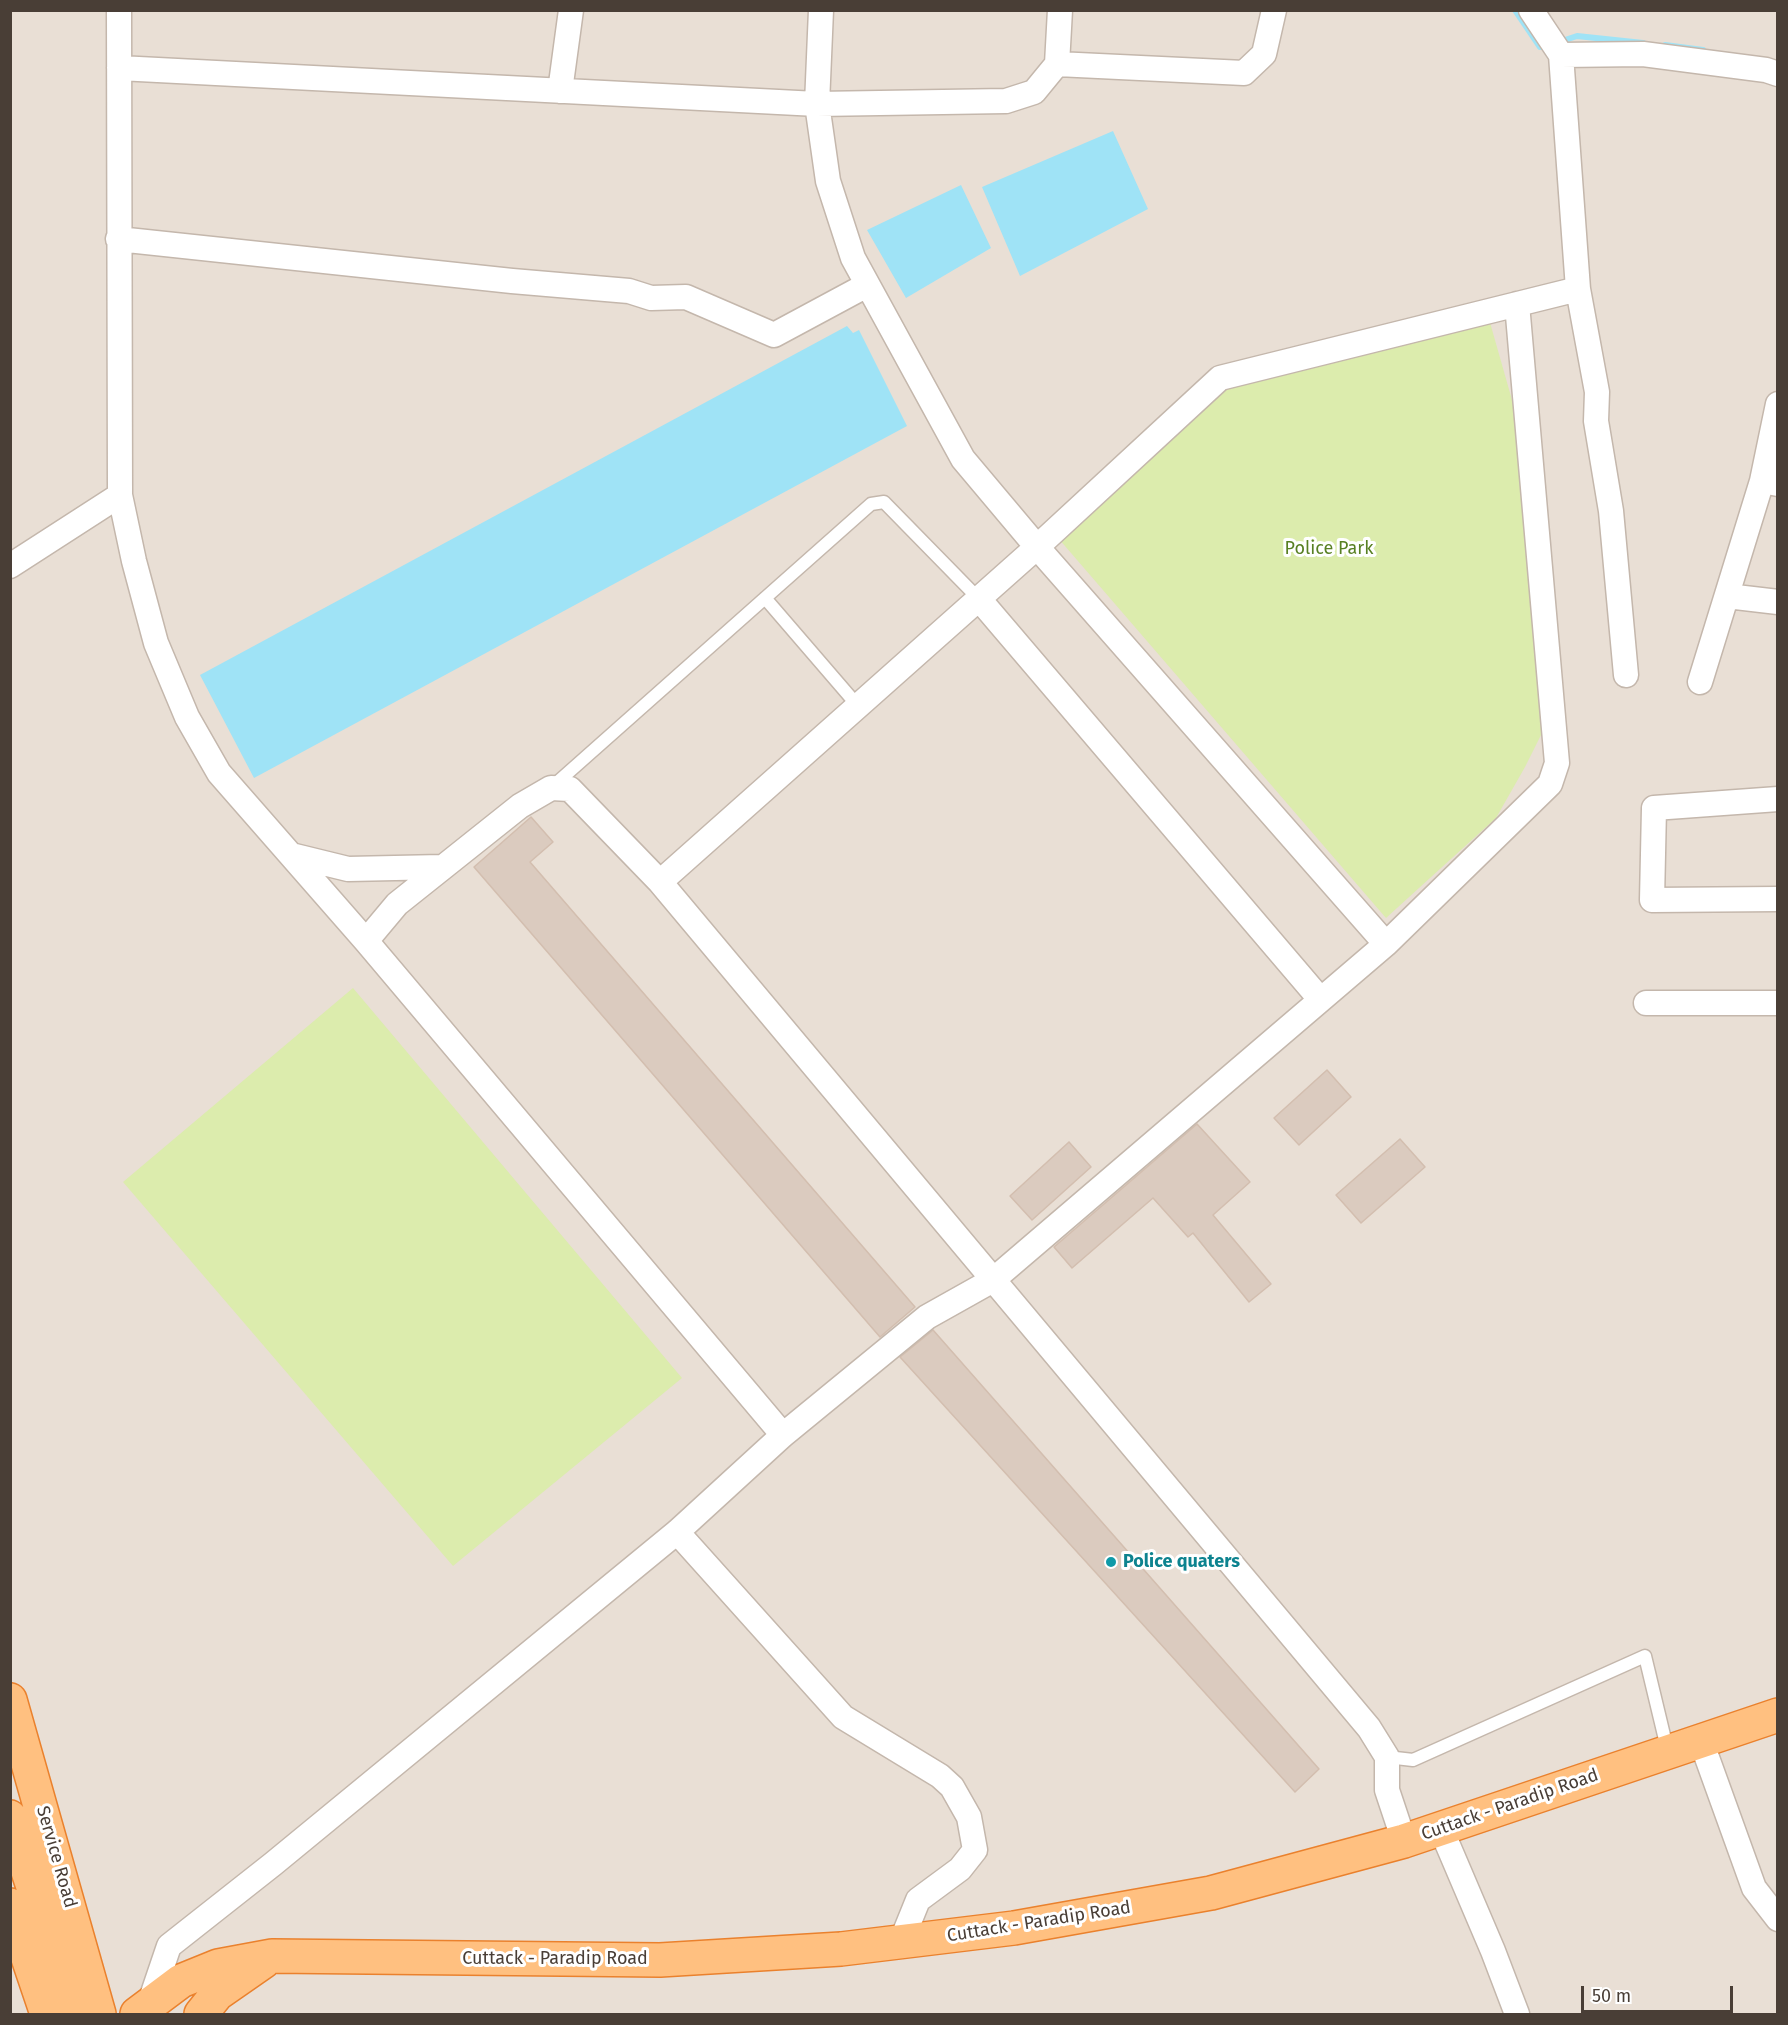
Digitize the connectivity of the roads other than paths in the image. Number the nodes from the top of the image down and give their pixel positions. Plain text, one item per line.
1 (119, 10) edge
2 (571, 10) edge
3 (821, 10) edge
4 (1060, 10) edge
5 (1274, 10) edge
6 (1531, 10) edge
7 (1562, 55) junction
8 (1057, 64) junction
9 (119, 68) junction
10 (1778, 74) edge
11 (560, 91) junction
12 (817, 104) junction
13 (118, 239) junction
14 (867, 285) junction
15 (1578, 289) junction
16 (1517, 304) junction
17 (1778, 404) edge
18 (1770, 483) edge
19 (120, 495) junction
20 (1037, 547) junction
21 (10, 566) edge
22 (1727, 596) junction
23 (765, 598) junction
24 (979, 599) junction
25 (1778, 602) edge
26 (1626, 675) dead end
27 (1700, 682) dead end
28 (858, 706) junction
29 (551, 788) junction
30 (1778, 799) edge
31 (291, 855) junction
32 (442, 867) junction
33 (660, 882) junction
34 (1778, 898) edge
35 (366, 941) junction
36 (1386, 944) junction
37 (1320, 999) junction
38 (1646, 1003) dead end
39 (1778, 1003) edge
40 (993, 1280) junction
41 (783, 1435) junction
42 (676, 1532) junction
43 (10, 1700) edge
44 (1778, 1715) edge
45 (1701, 1741) junction
46 (1668, 1752) junction
47 (1387, 1757) junction
48 (10, 1817) edge
49 (1441, 1829) junction
50 (1404, 1841) junction
51 (10, 1905) edge
52 (1778, 1919) edge
53 (901, 1942) junction
54 (10, 1944) edge
55 (272, 1956) junction
56 (144, 2008) edge
57 (38, 2014) edge
58 (47, 2014) edge
59 (75, 2014) edge
60 (99, 2014) edge
61 (201, 2014) edge
62 (1517, 2014) edge

1 - 9 street
2 - 11 street
3 - 12 street
4 - 8 street
5 - 8 street
6 - 7 street
7 - 10 street
7 - 15 street
8 - 12 street
9 - 11 street
9 - 13 street
11 - 12 street
12 - 14 street
13 - 14 street
13 - 19 street
14 - 20 street
15 - 16 street
15 - 26 street
16 - 20 street
16 - 36 street
17 - 18 street
18 - 22 street
19 - 21 street
19 - 31 street
20 - 24 street
20 - 36 street
22 - 25 street
22 - 27 street
23 - 24 lane
23 - 28 lane
23 - 29 lane
24 - 28 street
24 - 37 street
28 - 33 street
29 - 32 street
29 - 33 street
30 - 34 street
31 - 32 street
31 - 35 street
32 - 35 street
33 - 40 street
35 - 41 street
36 - 37 street
37 - 40 street
38 - 39 street
40 - 41 street
40 - 47 street
41 - 42 street
42 - 53 street
42 - 56 street
43 - 60 highway, Service Road
44 - 45 highway, Cuttack - Paradip Road
45 - 46 highway, Cuttack - Paradip Road
45 - 52 street
46 - 47 lane
46 - 49 highway, Cuttack - Paradip Road
47 - 50 street
48 - 59 highway
49 - 50 highway, Cuttack - Paradip Road
49 - 62 street
50 - 53 highway, Cuttack - Paradip Road
51 - 58 highway
53 - 55 highway, Cuttack - Paradip Road
54 - 57 street
55 - 56 highway, Cuttack - Paradip Road
55 - 61 highway

